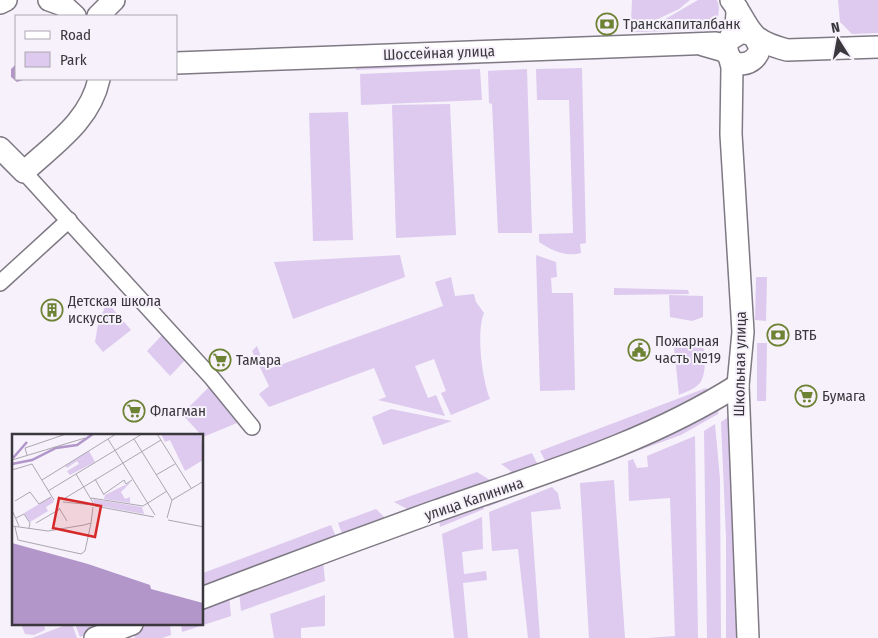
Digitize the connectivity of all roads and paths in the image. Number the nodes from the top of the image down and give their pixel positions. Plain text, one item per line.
1 (6, 0) edge
2 (49, 0) edge
3 (114, 0) edge
4 (0, 3) edge
5 (734, 4) edge
6 (74, 15) edge
7 (99, 15) edge
8 (753, 35) junction
9 (878, 47) edge
10 (729, 48) junction
11 (786, 50) junction
12 (753, 62) junction
13 (178, 64) edge
14 (99, 80) edge
15 (732, 90) junction
16 (0, 148) edge
17 (24, 172) junction
18 (69, 220) junction
19 (0, 283) edge
20 (738, 385) junction
21 (252, 427) dead end
22 (204, 597) edge
23 (127, 626) edge
24 (95, 638) edge
25 (748, 638) edge

1 - 4 main road
2 - 6 main road
3 - 7 main road
5 - 8 main road
5 - 10 main road
8 - 10 main road
8 - 11 main road
8 - 12 main road
9 - 11 main road
10 - 12 main road
10 - 13 main road, Шоссейная улица
10 - 15 main road, Школьная улица
11 - 12 main road
12 - 15 main road
14 - 17 main road
15 - 20 main road, Школьная улица
16 - 17 main road
17 - 18 street
18 - 19 street
18 - 21 street
20 - 22 main road, улица Калинина
20 - 25 main road, Школьная улица
23 - 24 main road

